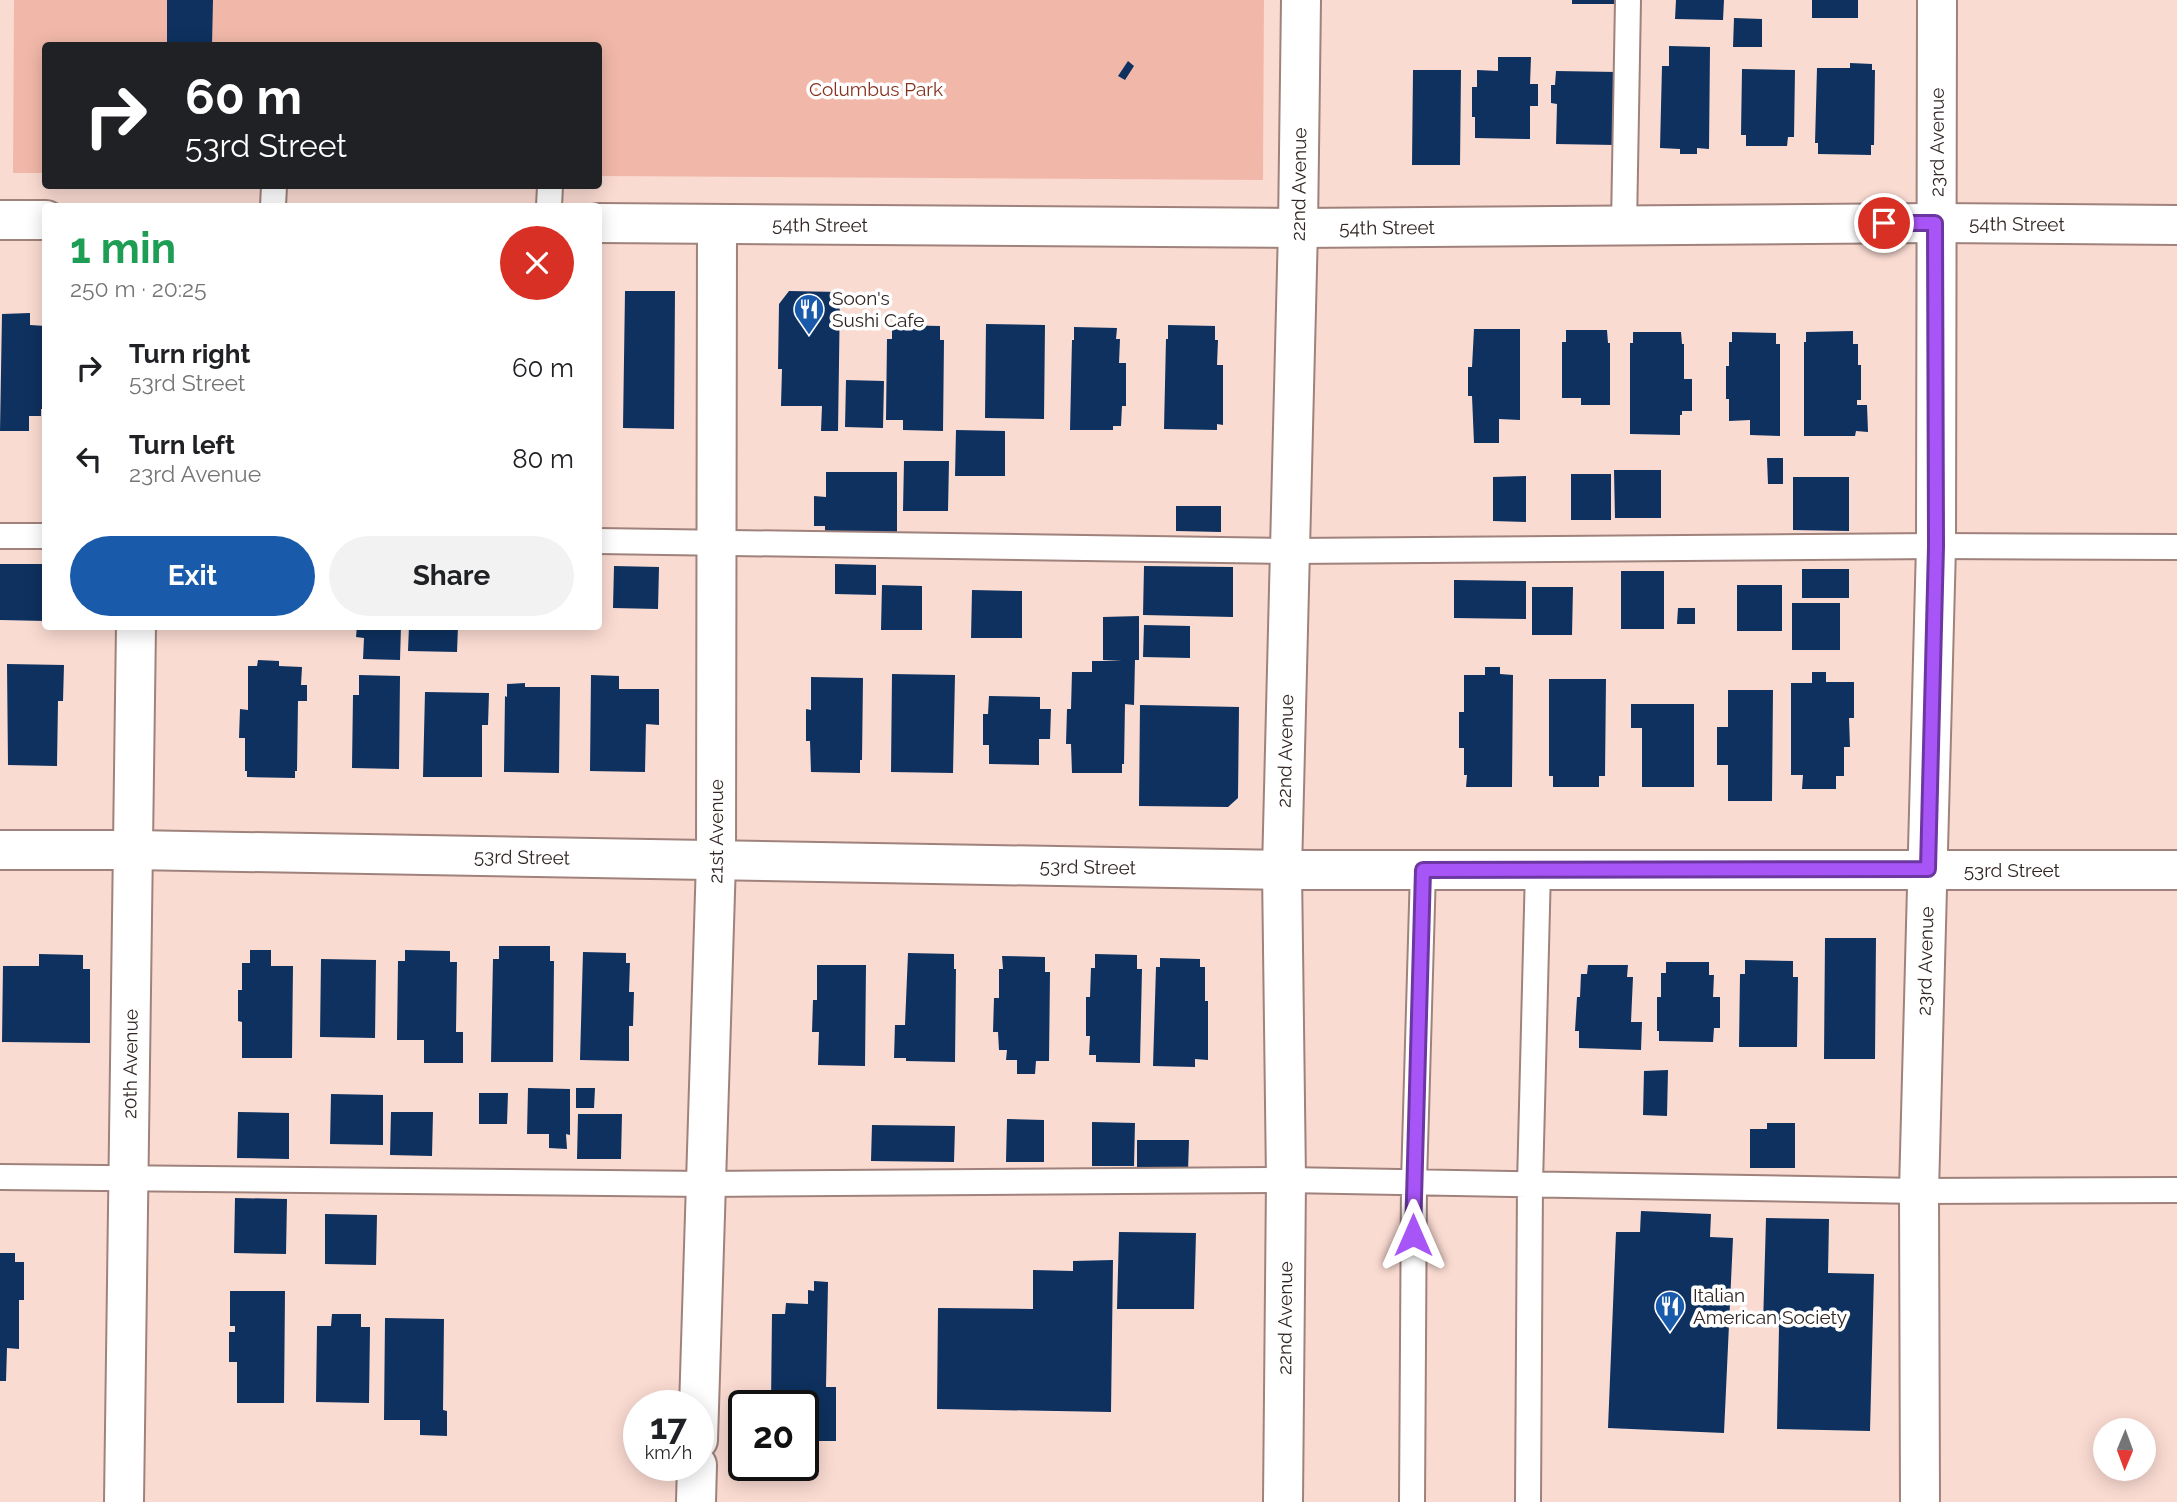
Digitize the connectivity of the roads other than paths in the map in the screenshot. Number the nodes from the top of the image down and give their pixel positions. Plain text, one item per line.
1 (1301, 0) edge
2 (1628, 0) edge
3 (1937, 0) edge
4 (0, 220) edge
5 (42, 220) edge
6 (602, 223) edge
7 (1935, 223) junction
8 (717, 224) junction
9 (1624, 225) junction
10 (2177, 225) edge
11 (1298, 228) junction
12 (0, 536) edge
13 (42, 536) edge
14 (602, 541) edge
15 (718, 542) junction
16 (1936, 546) junction
17 (2177, 547) edge
18 (1290, 551) junction
19 (136, 630) edge
20 (0, 850) edge
21 (133, 850) junction
22 (716, 861) junction
23 (1538, 869) junction
24 (1928, 869) junction
25 (1282, 870) junction
26 (1423, 870) junction
27 (2177, 870) edge
28 (0, 1177) edge
29 (128, 1178) junction
30 (1286, 1180) junction
31 (1414, 1182) junction
32 (706, 1184) junction
33 (1531, 1184) junction
34 (2177, 1190) edge
35 (1919, 1191) junction
36 (700, 1390) edge
37 (697, 1481) edge
38 (124, 1502) edge
39 (696, 1502) edge
40 (1283, 1502) edge
41 (1412, 1502) edge
42 (1528, 1502) edge
43 (1920, 1502) edge

1 - 11 street, 22nd Avenue
2 - 9 lane
3 - 7 street, 23rd Avenue
4 - 5 street
6 - 8 street, 54th Street
7 - 9 street, 54th Street
7 - 10 street, 54th Street
7 - 16 street, 23rd Avenue
8 - 11 street, 54th Street
8 - 15 street, 21st Avenue
9 - 11 street, 54th Street
11 - 18 street, 22nd Avenue
12 - 13 lane
14 - 15 lane
15 - 18 lane
15 - 22 street, 21st Avenue
16 - 17 lane
16 - 18 lane
16 - 24 street, 23rd Avenue
18 - 25 street, 22nd Avenue
19 - 21 street, 20th Avenue
20 - 21 street, 53rd Street
21 - 22 street, 53rd Street
21 - 29 street, 20th Avenue
22 - 25 street, 53rd Street
22 - 32 street, 21st Avenue
23 - 24 street, 53rd Street
23 - 26 street, 53rd Street
23 - 33 lane
24 - 27 street, 53rd Street
24 - 35 street, 23rd Avenue
25 - 26 street, 53rd Street
25 - 30 street, 22nd Avenue
26 - 31 lane
28 - 29 lane
29 - 32 lane
29 - 38 street, 20th Avenue
30 - 31 lane
30 - 32 lane
30 - 40 street, 22nd Avenue
31 - 33 lane
31 - 41 lane
32 - 36 street, 21st Avenue
33 - 35 lane
33 - 42 lane
34 - 35 lane
35 - 43 street, 23rd Avenue
37 - 39 street

